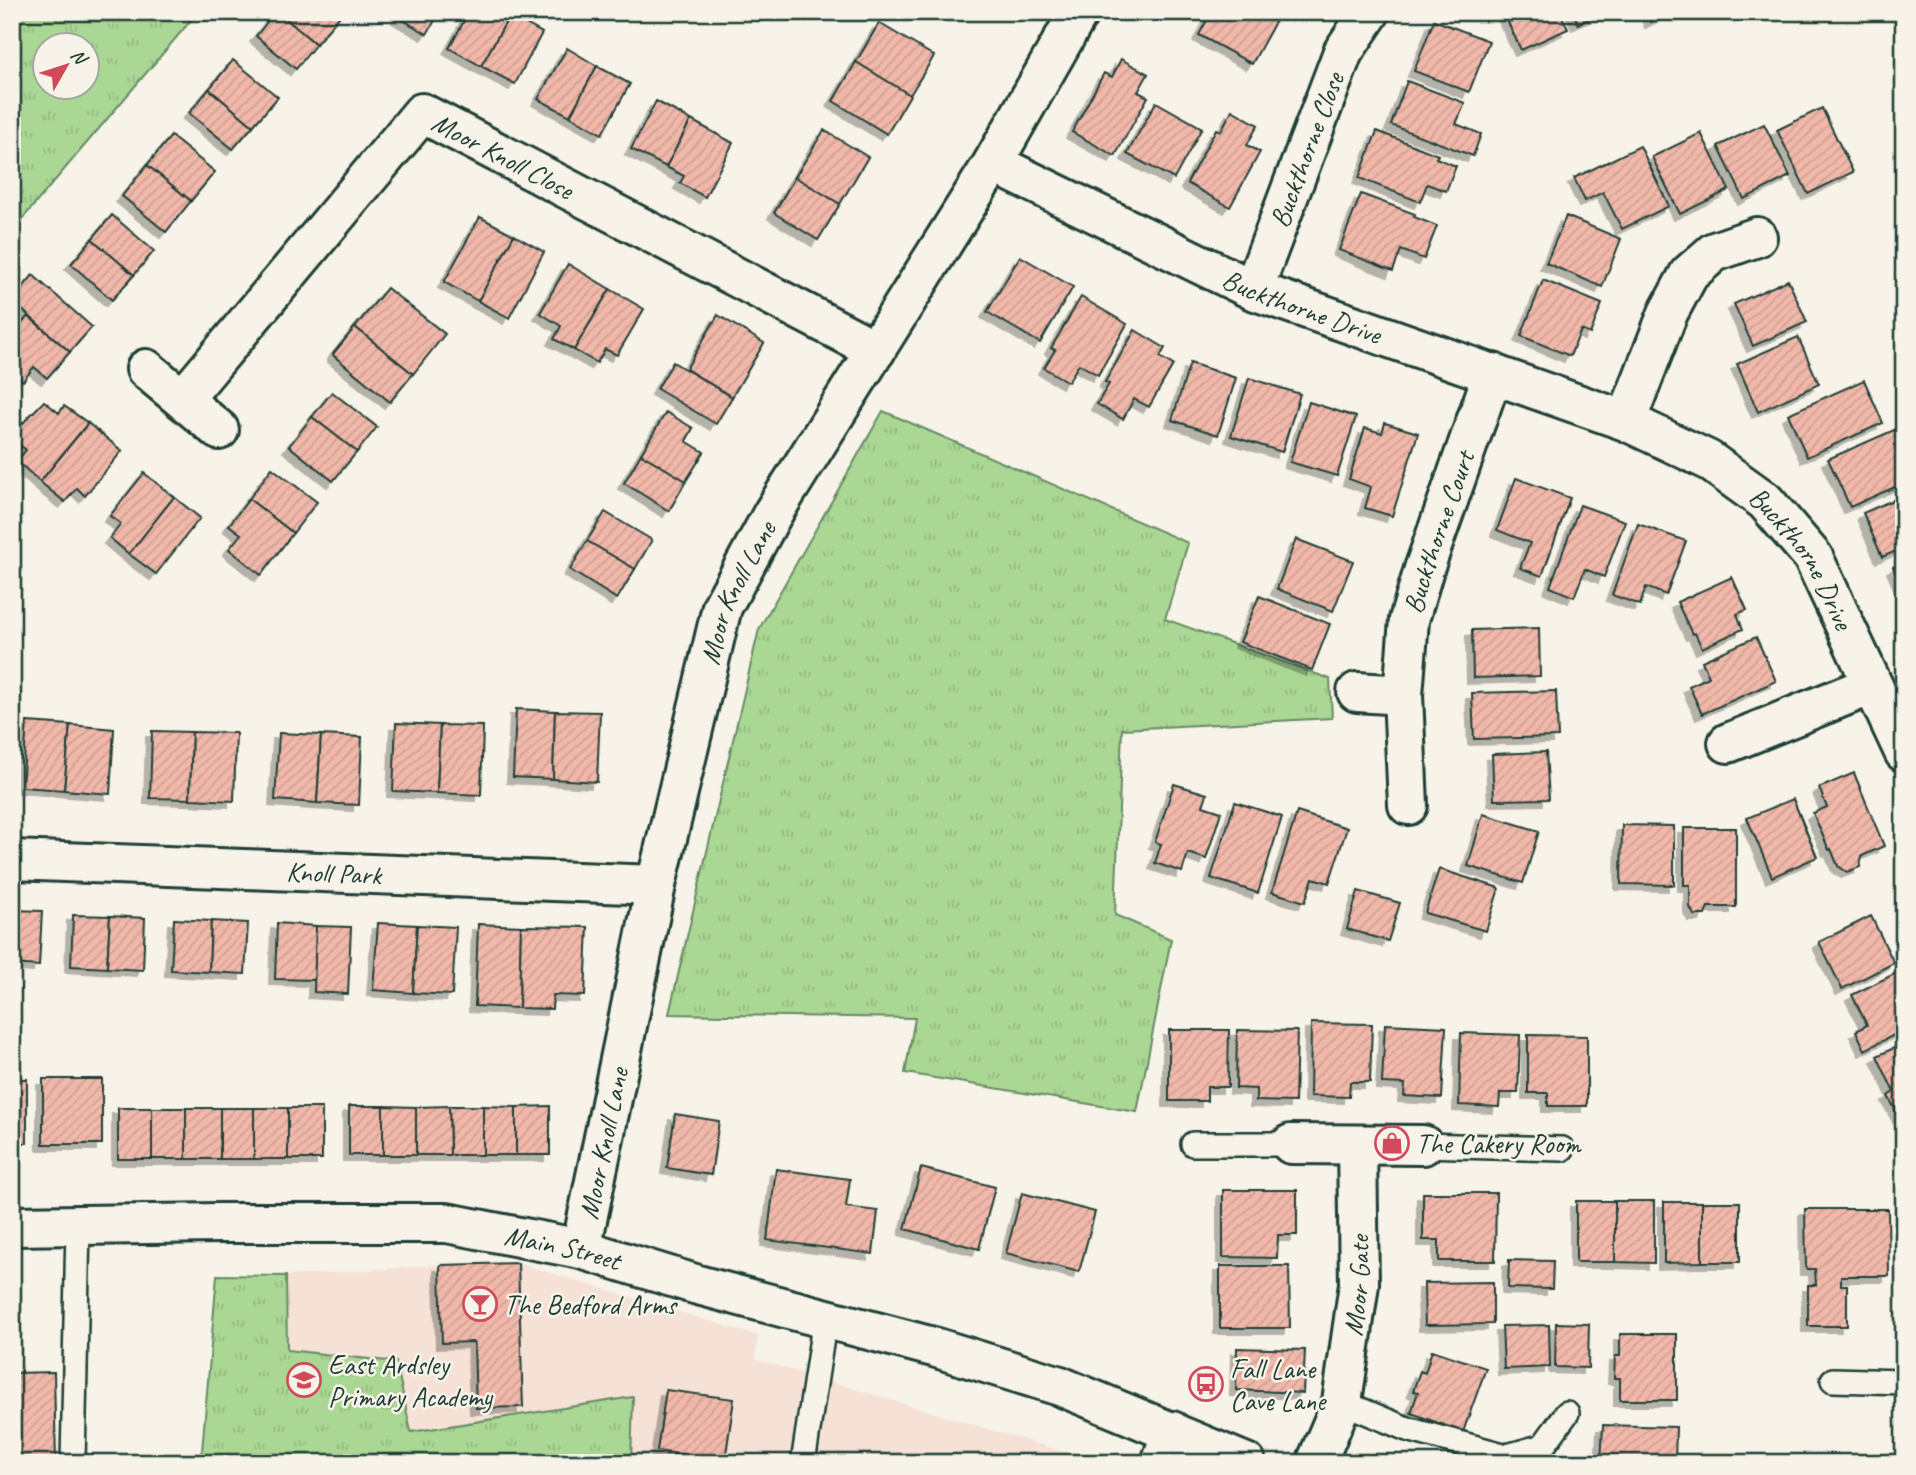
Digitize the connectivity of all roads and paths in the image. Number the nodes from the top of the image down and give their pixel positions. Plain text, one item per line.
1 (1079, 12) edge
2 (1370, 12) edge
3 (993, 163) junction
4 (1757, 237) dead end
5 (1253, 290) junction
6 (876, 350) junction
7 (146, 369) dead end
8 (1493, 373) junction
9 (183, 399) junction
10 (1626, 421) junction
11 (219, 430) dead end
12 (1872, 685) junction
13 (1357, 692) dead end
14 (1402, 695) junction
15 (1728, 743) dead end
16 (1904, 752) edge
17 (1408, 805) dead end
18 (12, 860) edge
19 (656, 885) junction
20 (1192, 1144) dead end
21 (1291, 1144) joint
22 (1357, 1144) junction
23 (1423, 1145) joint
24 (1562, 1149) dead end
25 (78, 1225) junction
26 (12, 1226) edge
27 (581, 1249) junction
28 (825, 1318) junction
29 (1833, 1380) dead end
30 (1904, 1382) edge
31 (1342, 1402) junction
32 (1567, 1413) dead end
33 (1166, 1447) edge
34 (73, 1463) edge
35 (803, 1463) edge
36 (1246, 1463) edge
37 (1316, 1463) edge

1 - 3 street, Moor Knoll Lane
2 - 5 street, Buckthorne Close
3 - 5 street, Buckthorne Drive
3 - 6 street, Moor Knoll Lane
4 - 10 street
5 - 8 street, Buckthorne Drive
6 - 9 street, Moor Knoll Close
6 - 19 street, Moor Knoll Lane
7 - 9 street
8 - 10 street, Buckthorne Drive
8 - 14 street, Buckthorne Court
9 - 11 street
10 - 12 street, Buckthorne Drive
12 - 15 street
12 - 16 street, Buckthorne Drive
13 - 14 street
14 - 17 street, Buckthorne Court
18 - 19 street, Knoll Park
19 - 27 street, Moor Knoll Lane
20 - 21 lane
21 - 22 street
22 - 23 street
22 - 31 street, Moor Gate
23 - 24 lane
25 - 26 street, Main Street
25 - 27 street, Main Street
25 - 34 lane
27 - 28 street, Main Street
28 - 33 street, Main Street
28 - 35 lane
29 - 30 lane
31 - 32 lane
31 - 37 street, Moor Gate
33 - 36 street, Main Street

